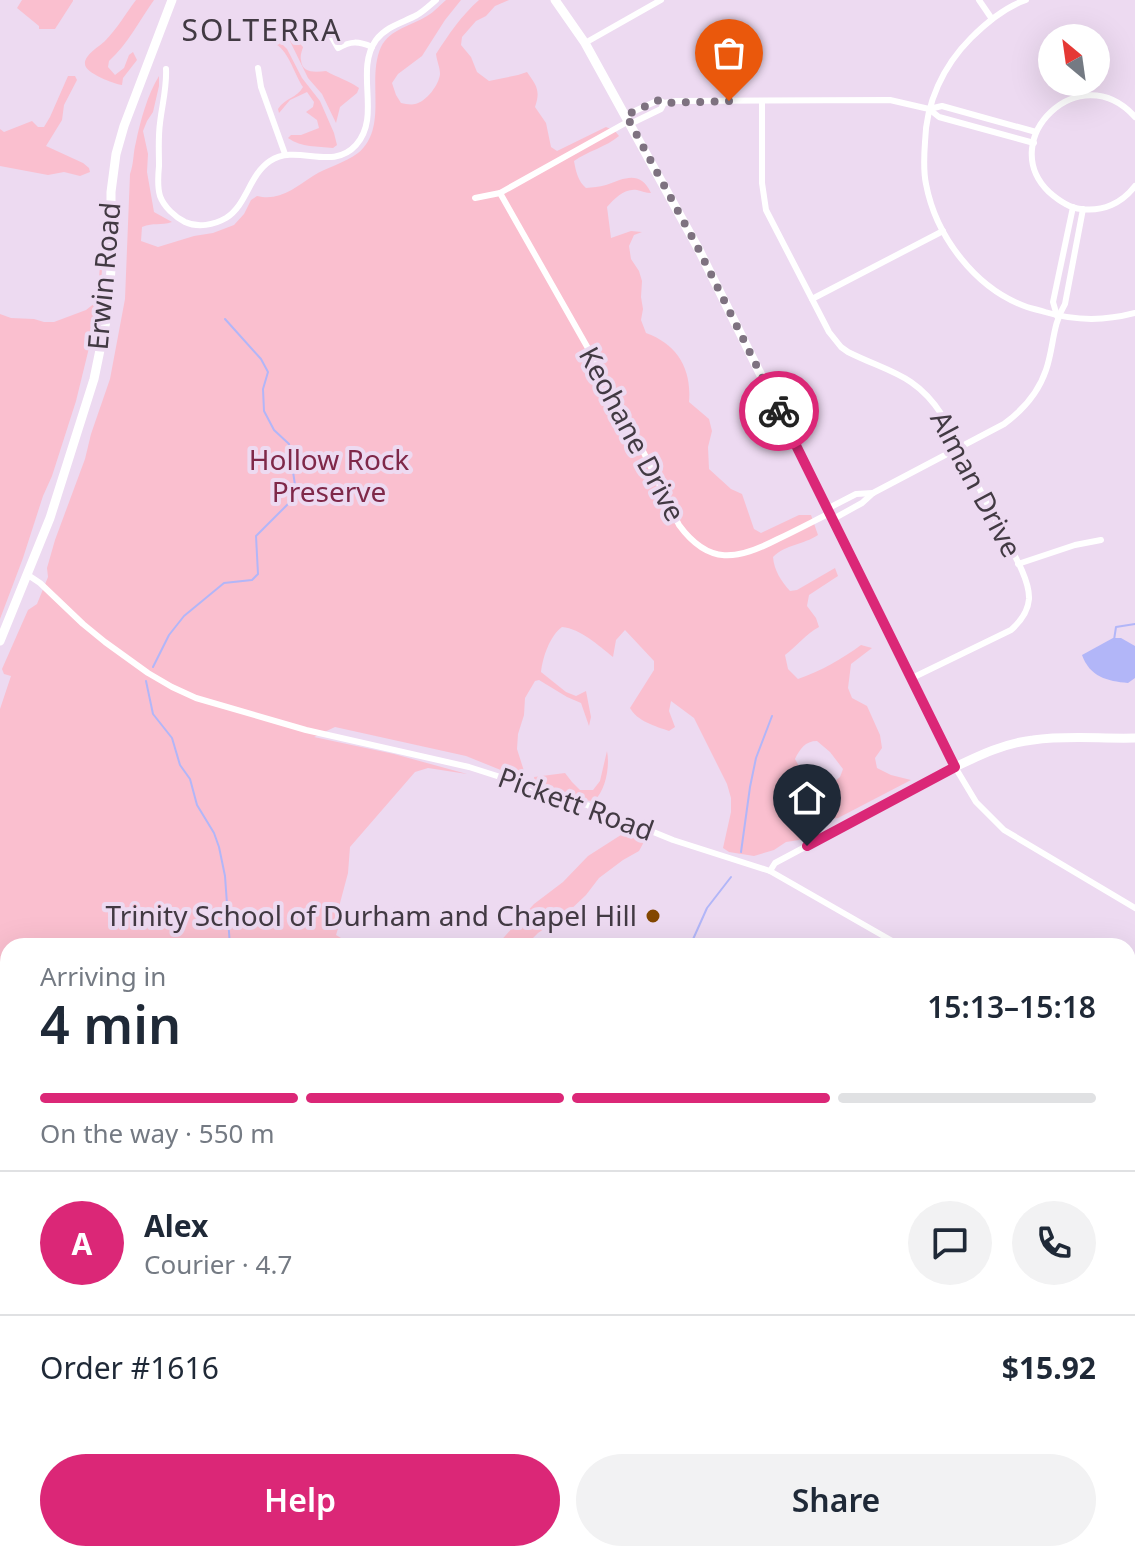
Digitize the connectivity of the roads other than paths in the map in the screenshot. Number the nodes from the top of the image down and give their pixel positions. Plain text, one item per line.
1 (172, 0) edge
2 (436, 0) edge
3 (555, 0) edge
4 (661, 0) edge
5 (979, 0) edge
6 (1026, 0) edge
7 (992, 19) junction
8 (326, 27) dead end
9 (585, 43) junction
10 (372, 47) junction
11 (258, 68) dead end
12 (166, 69) dead end
13 (762, 101) junction
14 (929, 109) junction
15 (1135, 117) edge
16 (628, 120) junction
17 (1036, 132) junction
18 (1034, 143) junction
19 (285, 154) junction
20 (1135, 186) edge
21 (500, 193) junction
22 (475, 198) dead end
23 (1073, 207) junction
24 (1083, 209) junction
25 (943, 231) junction
26 (812, 299) junction
27 (1135, 313) edge
28 (1057, 316) junction
29 (958, 448) junction
30 (873, 493) junction
31 (830, 514) junction
32 (1101, 540) dead end
33 (1018, 564) junction
34 (28, 575) junction
35 (0, 641) edge
36 (912, 678) junction
37 (1135, 738) edge
38 (955, 767) junction
39 (770, 871) junction
40 (1135, 908) edge
41 (887, 938) edge

1 - 34 street, Erwin Road
2 - 10 street
3 - 9 street
4 - 9 street
5 - 7 street
6 - 7 street
7 - 14 street
8 - 10 street
9 - 16 street
10 - 19 street
11 - 19 street
12 - 19 street
13 - 14 street
13 - 16 street
13 - 26 street, Alman Drive
14 - 17 street
14 - 18 street
14 - 25 street
15 - 17 street
16 - 21 street
16 - 31 street
17 - 18 street
18 - 23 street
20 - 24 street
21 - 22 street
21 - 31 street, Keohane Drive
23 - 24 street
23 - 28 street, Keohane Drive
24 - 28 street, Keohane Drive
25 - 26 street
25 - 28 street
26 - 29 street, Alman Drive
27 - 28 street
28 - 29 street, Keohane Drive
29 - 30 street, Keohane Drive
29 - 33 street, Alman Drive
30 - 31 street, Keohane Drive
30 - 31 street, Keohane Drive
31 - 36 street
32 - 33 street
33 - 36 street, Alman Drive
34 - 35 street, Erwin Road
34 - 39 street, Pickett Road
36 - 38 street
37 - 38 street
38 - 39 street
38 - 40 street
39 - 41 street, Pickett Road

